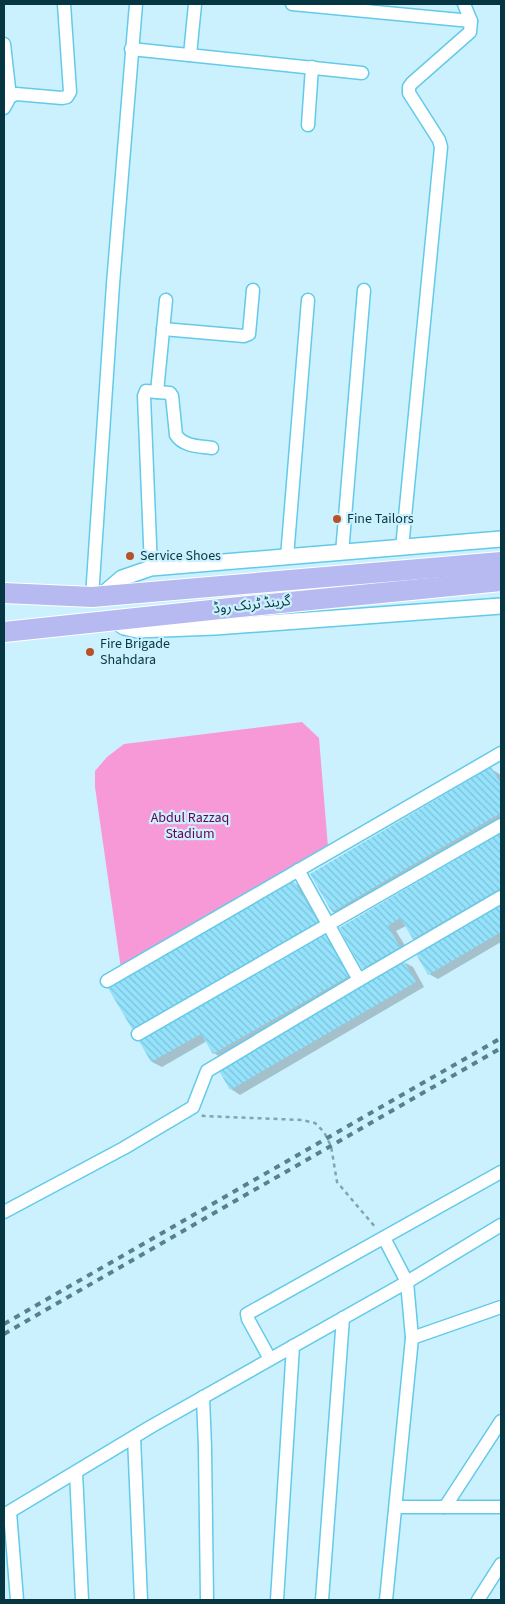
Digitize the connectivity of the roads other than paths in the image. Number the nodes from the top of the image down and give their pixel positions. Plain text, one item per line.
1 (64, 4) edge
2 (136, 4) edge
3 (195, 4) edge
4 (292, 4) edge
5 (464, 4) edge
6 (471, 21) junction
7 (4, 44) edge
8 (131, 49) junction
9 (190, 56) junction
10 (312, 67) junction
11 (362, 72) dead end
12 (7, 102) edge
13 (308, 125) dead end
14 (253, 290) dead end
15 (364, 290) dead end
16 (166, 300) dead end
17 (308, 300) dead end
18 (163, 329) junction
19 (157, 392) junction
20 (212, 448) dead end
21 (501, 539) edge
22 (402, 548) junction
23 (342, 553) junction
24 (288, 557) junction
25 (501, 562) edge
26 (151, 568) junction
27 (501, 581) edge
28 (4, 593) edge
29 (96, 596) junction
30 (501, 606) edge
31 (114, 620) junction
32 (4, 632) edge
33 (500, 758) edge
34 (501, 825) edge
35 (298, 870) junction
36 (501, 898) edge
37 (328, 924) junction
38 (359, 980) junction
39 (107, 981) dead end
40 (138, 1034) dead end
41 (501, 1172) edge
42 (4, 1212) edge
43 (501, 1225) edge
44 (384, 1238) junction
45 (407, 1282) junction
46 (501, 1307) edge
47 (343, 1318) junction
48 (412, 1338) junction
49 (293, 1346) junction
50 (270, 1359) junction
51 (203, 1397) junction
52 (501, 1421) edge
53 (134, 1437) junction
54 (76, 1472) junction
55 (501, 1506) edge
56 (396, 1507) junction
57 (445, 1507) junction
58 (7, 1513) edge
59 (501, 1564) edge
60 (17, 1600) edge
61 (82, 1600) edge
62 (141, 1600) edge
63 (207, 1600) edge
64 (277, 1600) edge
65 (322, 1600) edge
66 (386, 1600) edge
67 (478, 1600) edge

1 - 12 street
2 - 8 street
3 - 9 street
4 - 6 street
5 - 6 street
6 - 22 street
7 - 12 street
8 - 9 street
8 - 29 street
9 - 10 street
10 - 11 street
10 - 13 street
14 - 18 street
15 - 23 street
16 - 18 street
17 - 24 street
18 - 19 street
19 - 20 street
19 - 26 street
21 - 22 street
22 - 23 street
23 - 24 street
24 - 26 street
25 - 29 highway, گرینڈ ٹرنک روڈ
26 - 29 street
27 - 31 highway, گرینڈ ٹرنک روڈ
28 - 29 highway, گرینڈ ٹرنک روڈ
30 - 31 street
31 - 32 highway, گرینڈ ٹرنک روڈ
33 - 35 street
34 - 37 street
35 - 37 street
35 - 39 street
36 - 38 street
37 - 38 street
37 - 40 street
38 - 42 street
41 - 44 street
43 - 45 street
44 - 45 street
44 - 50 street
45 - 47 street
45 - 48 street
46 - 48 street
47 - 49 street
47 - 65 street
48 - 56 street
49 - 50 street
49 - 64 street
50 - 51 street
51 - 53 street
51 - 63 street
52 - 57 street
53 - 54 street
53 - 62 street
54 - 58 street
54 - 61 street
55 - 57 street
56 - 57 street
56 - 66 street
58 - 60 street
59 - 67 street

